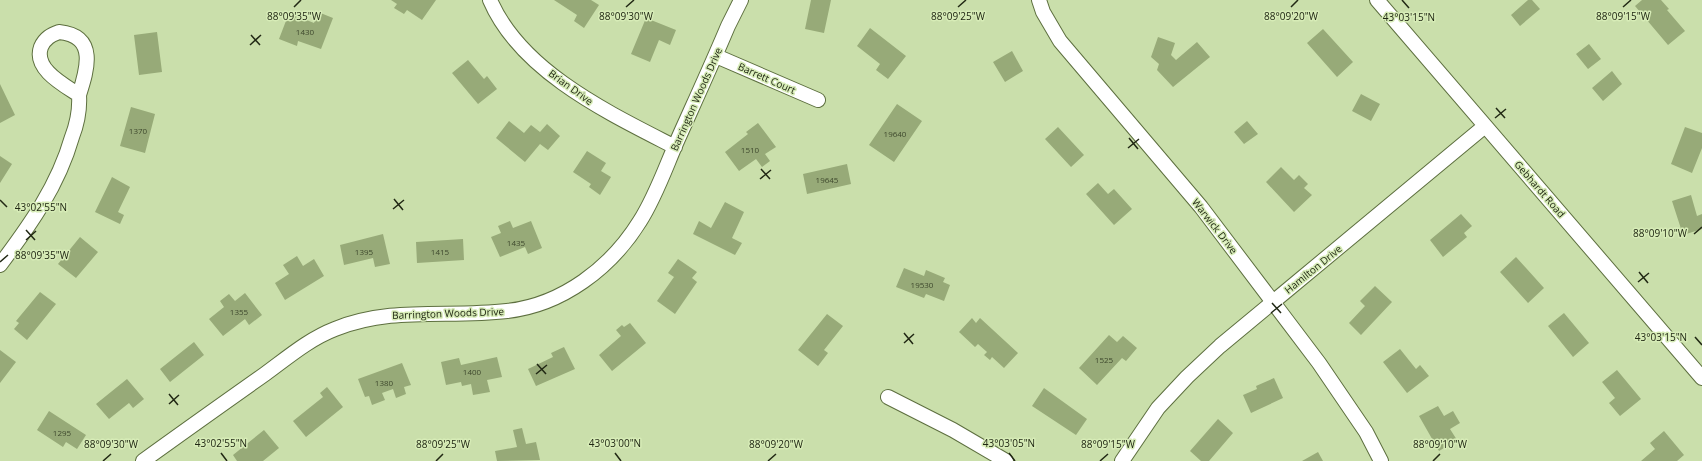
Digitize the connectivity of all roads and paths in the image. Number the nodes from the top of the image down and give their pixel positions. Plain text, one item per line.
1 (490, 0) edge
2 (741, 0) edge
3 (1039, 0) edge
4 (1377, 0) edge
5 (716, 56) junction
6 (79, 95) dead end
7 (818, 100) dead end
8 (1485, 126) junction
9 (675, 147) junction
10 (0, 265) edge
11 (1272, 302) junction
12 (1702, 378) edge
13 (888, 398) dead end
14 (142, 461) edge
15 (1006, 461) edge
16 (1122, 461) edge
17 (1381, 461) edge

1 - 9 street, Brian Drive
2 - 5 street, Barrington Woods Drive
3 - 11 street, Warwick Drive
4 - 8 street, Gebhardt Road
5 - 7 street, Barrett Court
5 - 9 street, Barrington Woods Drive
6 - 10 street
8 - 11 street, Hamilton Drive
8 - 12 street, Gebhardt Road
9 - 14 street, Barrington Woods Drive
11 - 16 street, Hamilton Drive
11 - 17 street, Warwick Drive
13 - 15 street

